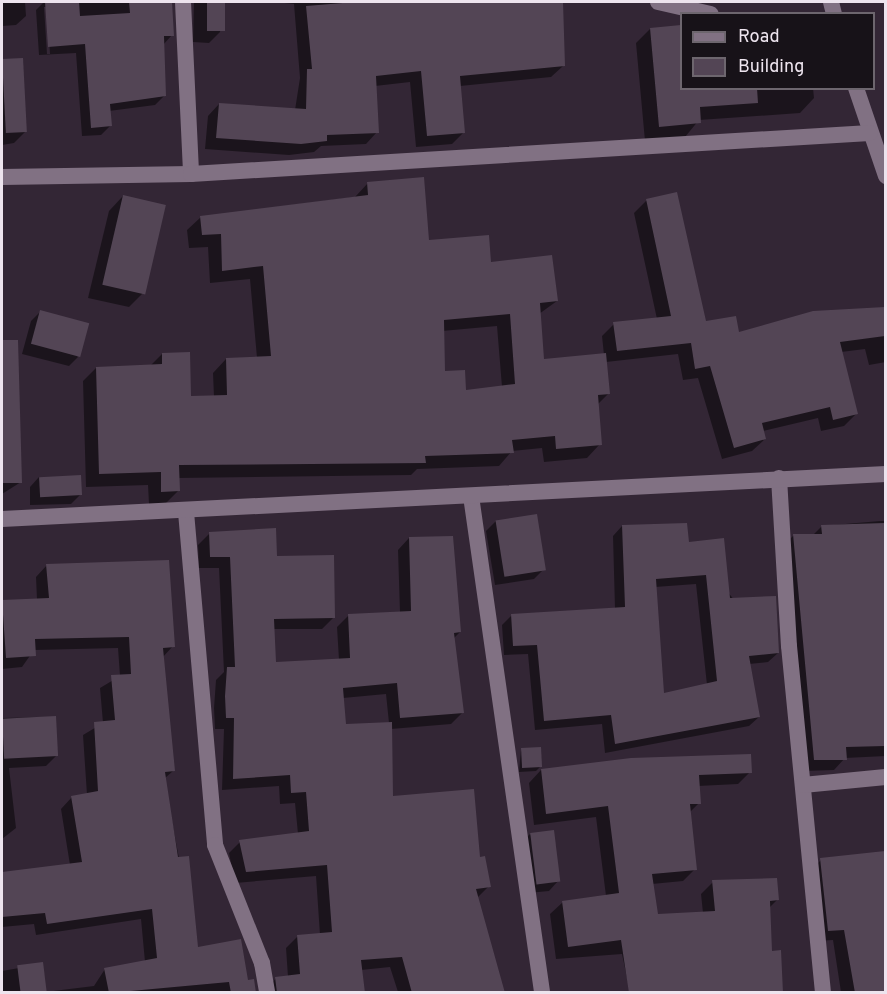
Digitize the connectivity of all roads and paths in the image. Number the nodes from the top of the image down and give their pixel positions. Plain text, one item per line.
1 (183, 2) edge
2 (658, 2) edge
3 (702, 12) edge
4 (857, 90) edge
5 (870, 133) junction
6 (191, 174) junction
7 (2, 177) edge
8 (885, 177) edge
9 (885, 474) edge
10 (779, 478) junction
11 (471, 496) junction
12 (186, 512) junction
13 (2, 519) edge
14 (885, 777) edge
15 (803, 785) junction
16 (267, 993) edge
17 (542, 993) edge
18 (823, 993) edge

1 - 6 street
2 - 3 street
4 - 5 street
5 - 6 street
5 - 8 street
6 - 7 street
9 - 10 street
10 - 11 street
10 - 15 street
11 - 12 street
11 - 17 street
12 - 13 street
12 - 16 street
14 - 15 street
15 - 18 street

